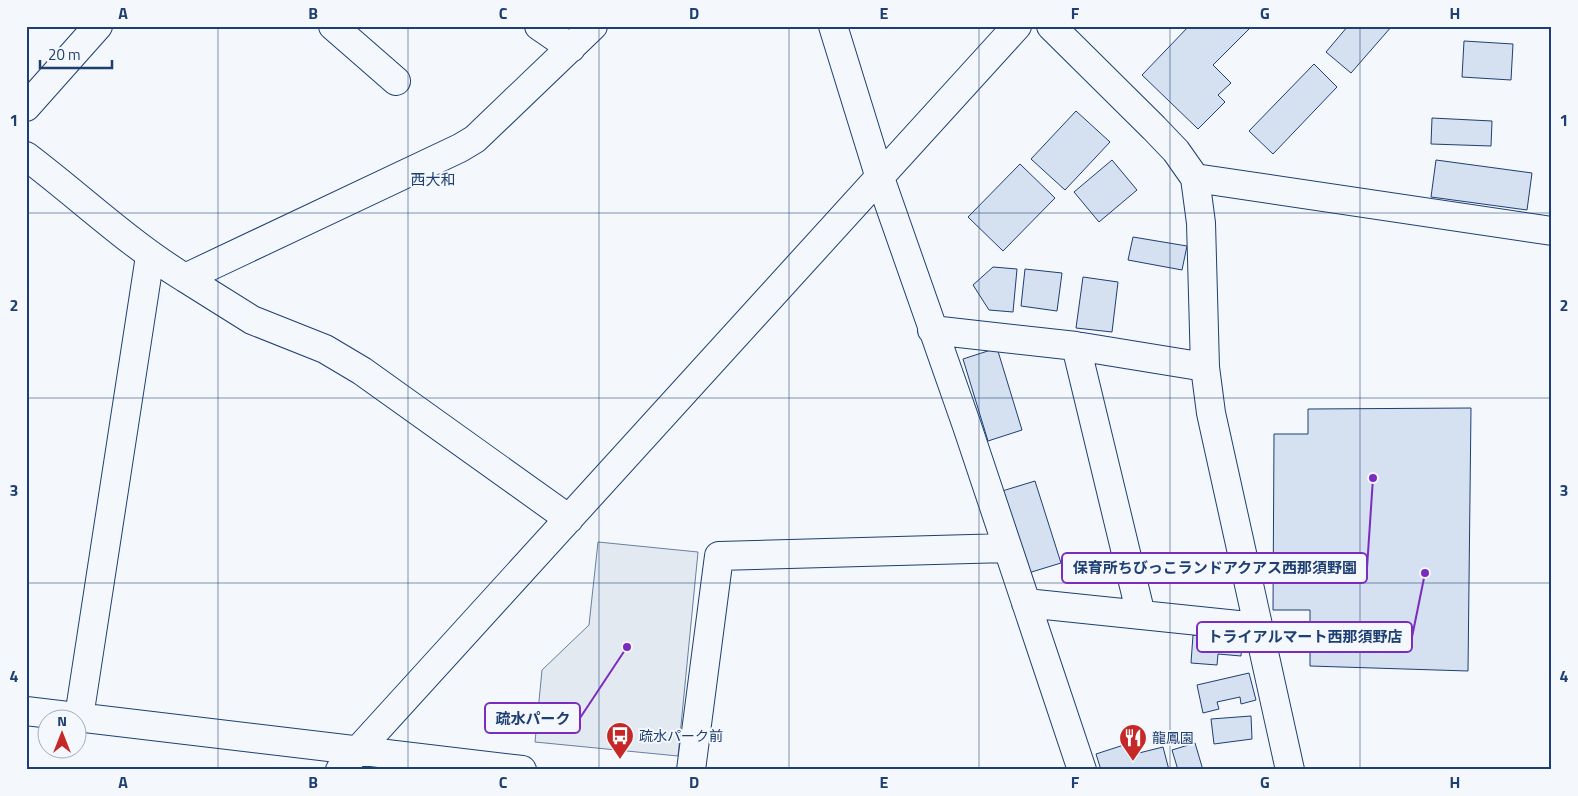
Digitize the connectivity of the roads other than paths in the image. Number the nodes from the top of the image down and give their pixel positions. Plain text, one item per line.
1 (333, 26) edge
2 (539, 26) edge
3 (593, 26) edge
4 (833, 26) edge
5 (1017, 26) edge
6 (1051, 26) edge
7 (85, 31) edge
8 (571, 48) junction
9 (396, 81) dead end
10 (26, 107) edge
11 (26, 156) edge
12 (880, 178) junction
13 (1195, 178) junction
14 (1552, 231) edge
15 (150, 256) junction
16 (185, 278) junction
17 (932, 330) junction
18 (1076, 346) junction
19 (1205, 368) junction
20 (569, 519) junction
21 (1007, 548) junction
22 (1026, 603) junction
23 (1141, 615) junction
24 (1258, 627) junction
25 (80, 708) edge
26 (88, 718) edge
27 (359, 750) junction
28 (515, 769) edge
29 (340, 770) edge
30 (691, 770) edge
31 (1082, 770) edge
32 (1290, 770) edge

1 - 9 street
2 - 8 street
3 - 8 street
4 - 12 street
5 - 12 street
6 - 13 street
7 - 10 street
8 - 16 street
11 - 15 street
12 - 17 street
12 - 20 street
13 - 14 street
13 - 19 street
15 - 16 street
15 - 25 street
16 - 20 street
17 - 18 street
17 - 21 street
18 - 19 street
18 - 23 street
19 - 24 street
20 - 27 street
21 - 22 street
21 - 30 street
22 - 23 street
22 - 31 street
23 - 24 street
24 - 32 street
26 - 27 street
27 - 28 street
27 - 29 street

